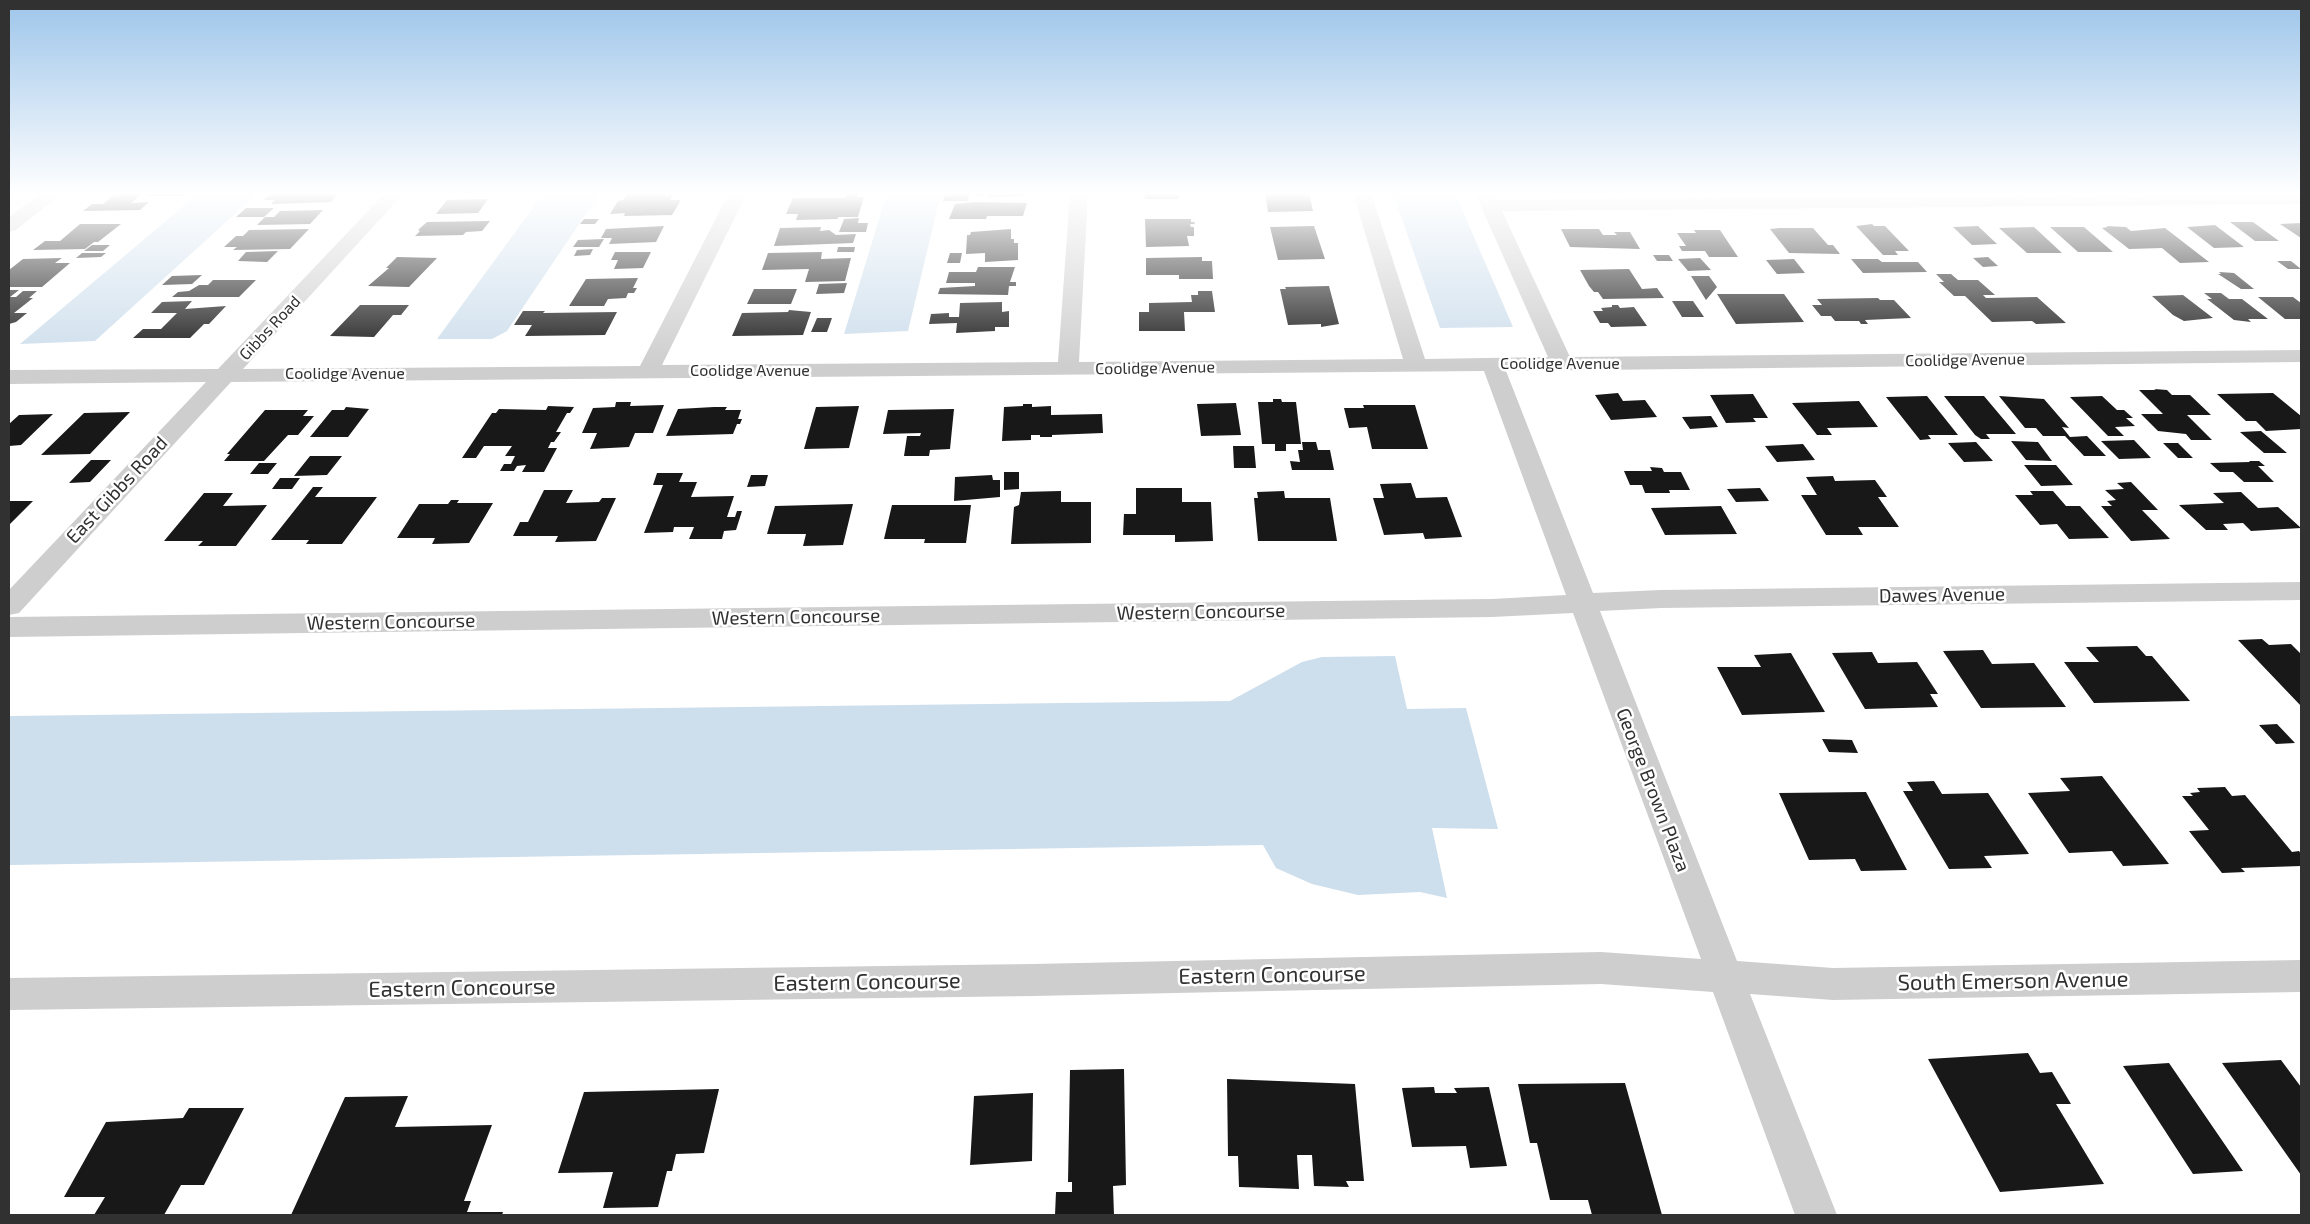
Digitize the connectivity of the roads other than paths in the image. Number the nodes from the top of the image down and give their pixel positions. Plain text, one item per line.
1 (343, 250) edge
2 (709, 250) edge
3 (1075, 250) edge
4 (1380, 250) edge
5 (1510, 250) edge
6 (2301, 356) edge
7 (1492, 364) junction
8 (1562, 364) junction
9 (1416, 365) junction
10 (1068, 369) junction
11 (648, 372) junction
12 (226, 375) junction
13 (9, 377) edge
14 (2301, 591) edge
15 (1583, 604) junction
16 (9, 606) edge
17 (9, 627) edge
18 (2301, 976) edge
19 (1724, 977) junction
20 (9, 994) edge
21 (1816, 1215) edge

1 - 12 street, Gibbs Road
2 - 11 street
3 - 10 street
4 - 9 street
5 - 8 street
6 - 8 street, Coolidge Avenue
7 - 8 street, Coolidge Avenue
7 - 9 street, Coolidge Avenue
7 - 15 street, George Brown Plaza
9 - 10 street, Coolidge Avenue
10 - 11 street, Coolidge Avenue
11 - 12 street, Coolidge Avenue
12 - 13 street, Coolidge Avenue
12 - 16 street, East Gibbs Road
14 - 15 street, Dawes Avenue
15 - 17 street, Western Concourse
15 - 19 street, George Brown Plaza
18 - 19 street, South Emerson Avenue
19 - 20 street, Eastern Concourse
19 - 21 street, George Brown Plaza

